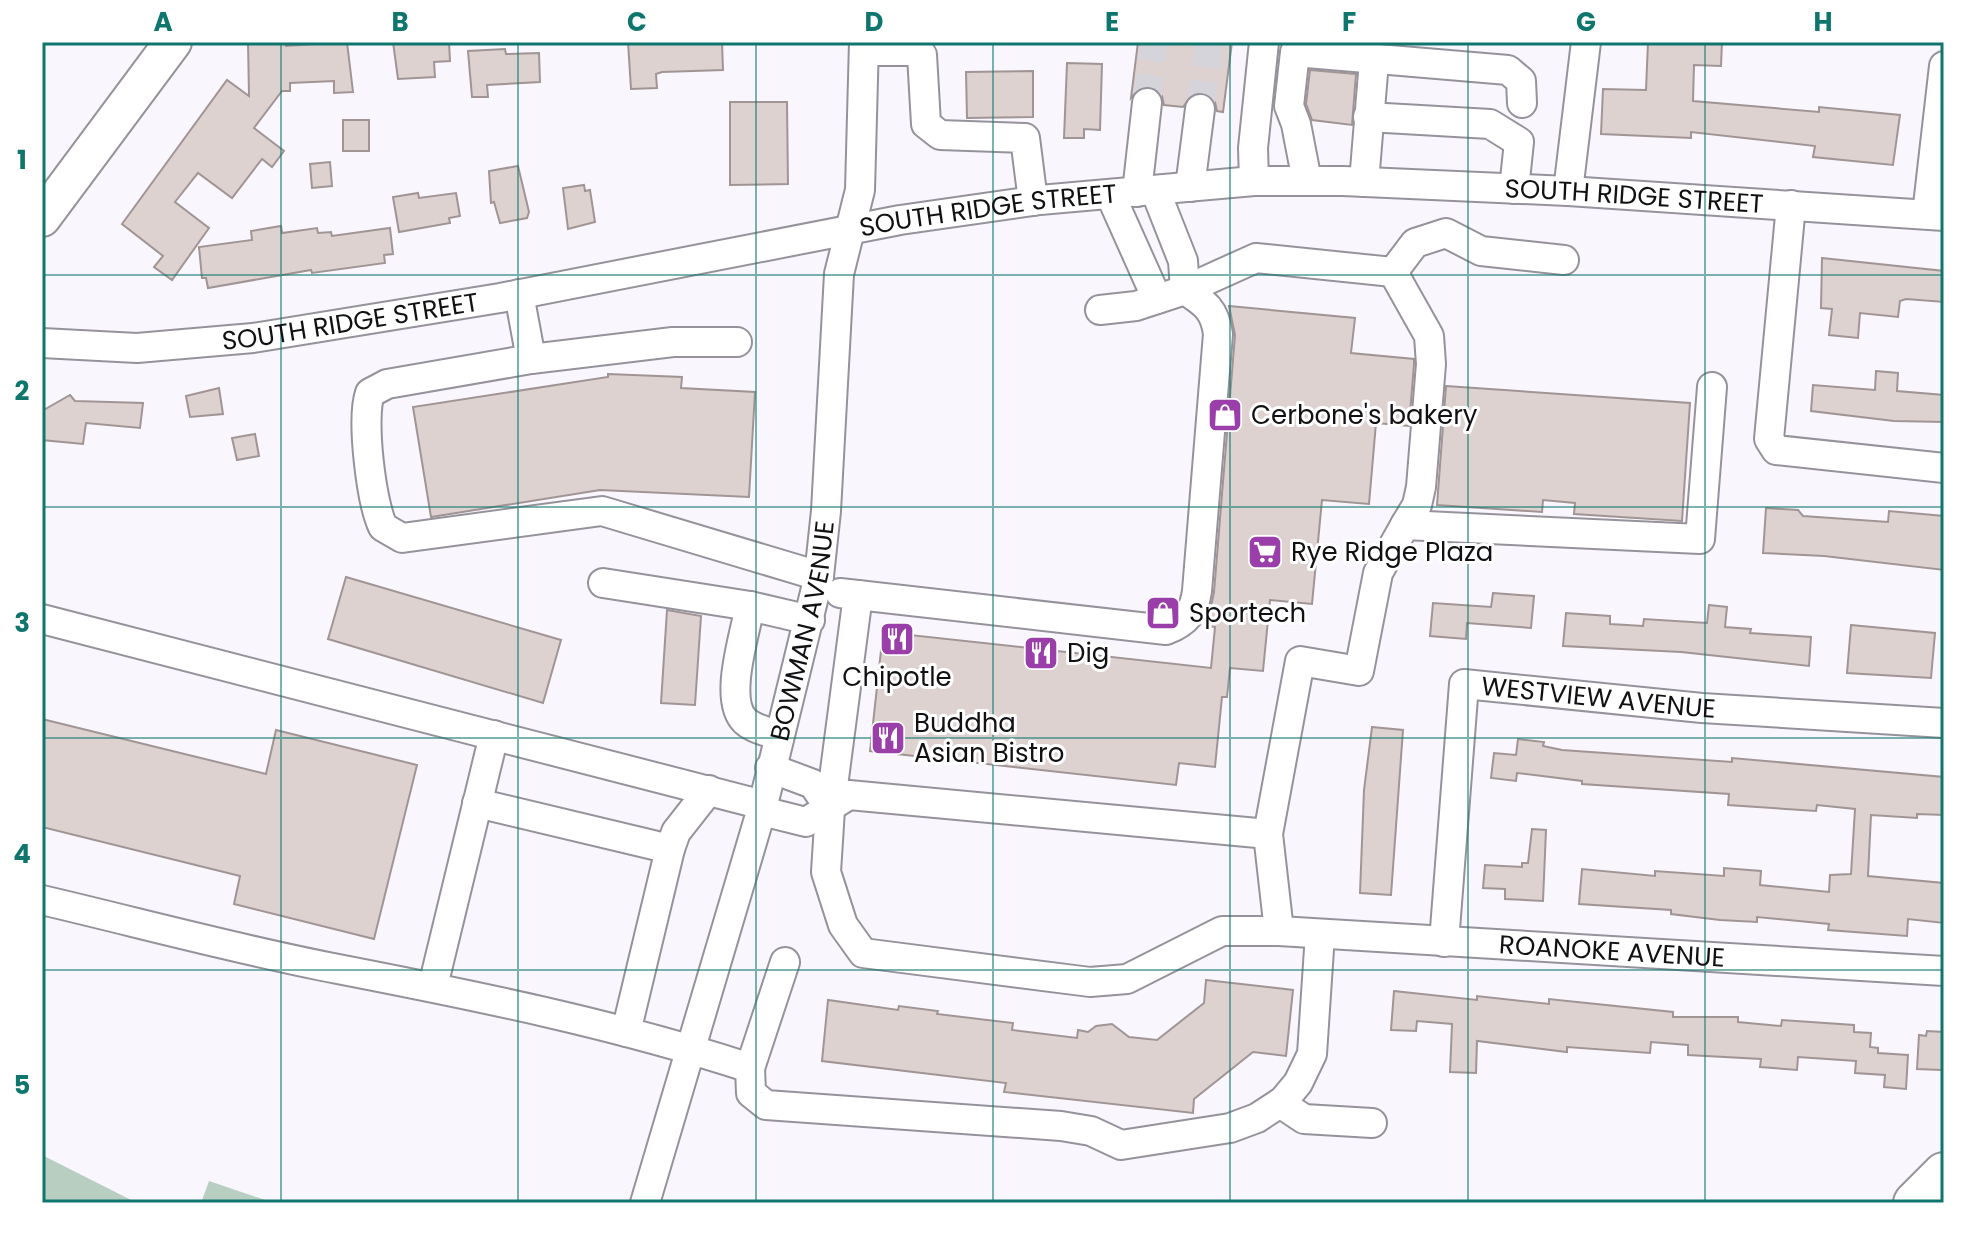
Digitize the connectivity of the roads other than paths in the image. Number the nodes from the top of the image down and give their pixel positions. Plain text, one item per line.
1 (145, 42) edge
2 (173, 42) edge
3 (1264, 42) edge
4 (1586, 42) edge
5 (864, 47) edge
6 (1374, 61) junction
7 (1944, 66) edge
8 (1147, 103) tunnel mouth
9 (1200, 109) tunnel mouth
10 (1368, 117) junction
11 (1520, 124) junction
12 (1254, 181) junction
13 (1307, 181) junction
14 (42, 182) edge
15 (1364, 182) junction
16 (1190, 187) junction
17 (1514, 189) junction
18 (1568, 191) junction
19 (1134, 192) junction
20 (1033, 201) junction
21 (1791, 205) junction
22 (1936, 215) edge
23 (42, 218) edge
24 (850, 230) junction
25 (1564, 260) dead end
26 (1393, 272) junction
27 (1185, 290) junction
28 (519, 294) junction
29 (1157, 299) junction
30 (1100, 310) dead end
31 (737, 342) dead end
32 (42, 343) edge
33 (531, 359) junction
34 (1712, 387) dead end
35 (1944, 468) edge
36 (1405, 525) junction
37 (603, 583) dead end
38 (818, 583) junction
39 (858, 595) junction
40 (750, 606) junction
41 (42, 619) edge
42 (810, 620) junction
43 (1944, 723) edge
44 (494, 735) junction
45 (779, 735) junction
46 (770, 768) junction
47 (709, 790) junction
48 (477, 803) junction
49 (762, 808) junction
50 (830, 809) junction
51 (1268, 834) junction
52 (670, 849) junction
53 (42, 900) edge
54 (1279, 931) junction
55 (1320, 934) junction
56 (1444, 942) junction
57 (785, 962) dead end
58 (1944, 971) edge
59 (433, 986) junction
60 (626, 1032) junction
61 (691, 1049) junction
62 (750, 1068) junction
63 (1280, 1103) junction
64 (1372, 1123) dead end
65 (1944, 1174) edge
66 (645, 1203) edge
67 (1915, 1203) edge

1 - 14 main road
2 - 23 main road
3 - 12 street
4 - 18 street
5 - 20 street
5 - 24 street, BOWMAN AVENUE
6 - 10 street
6 - 11 street
6 - 13 street
7 - 22 street
8 - 19 street
9 - 16 street
10 - 11 street
10 - 15 street
11 - 17 street
12 - 13 street, SOUTH RIDGE STREET
12 - 16 street, SOUTH RIDGE STREET
13 - 15 street, SOUTH RIDGE STREET
15 - 17 street, SOUTH RIDGE STREET
16 - 19 street, SOUTH RIDGE STREET
17 - 18 street, SOUTH RIDGE STREET
18 - 21 street, SOUTH RIDGE STREET
19 - 20 street, SOUTH RIDGE STREET
19 - 27 street
19 - 29 street
20 - 24 street, SOUTH RIDGE STREET
21 - 22 street, SOUTH RIDGE STREET
21 - 35 street
24 - 28 street, SOUTH RIDGE STREET
24 - 38 street, BOWMAN AVENUE
25 - 26 street
26 - 27 street
26 - 36 street
27 - 29 street
27 - 39 street
28 - 32 street, SOUTH RIDGE STREET
28 - 33 street
29 - 30 street
31 - 33 street
33 - 38 street
34 - 36 street
36 - 51 street
37 - 40 street
38 - 39 street
38 - 42 street, BOWMAN AVENUE
39 - 50 street, ROANOKE AVENUE
40 - 42 street
40 - 45 street
41 - 44 street
42 - 45 street, BOWMAN AVENUE
43 - 56 street, WESTVIEW AVENUE
44 - 47 street
44 - 48 street
45 - 46 street, BOWMAN AVENUE
46 - 49 street, BOWMAN AVENUE
46 - 50 street
47 - 49 street
47 - 52 street
48 - 52 street
48 - 59 street
49 - 50 street
49 - 61 street, BOWMAN AVENUE
50 - 51 street
50 - 54 street, ROANOKE AVENUE
51 - 54 street
52 - 60 street
53 - 59 street
54 - 55 street, ROANOKE AVENUE
55 - 56 street, ROANOKE AVENUE
55 - 63 street
56 - 58 street, ROANOKE AVENUE
57 - 62 street
59 - 60 street
60 - 61 street
61 - 62 street
61 - 66 street, BOWMAN AVENUE
62 - 63 street
63 - 64 street
65 - 67 highway

